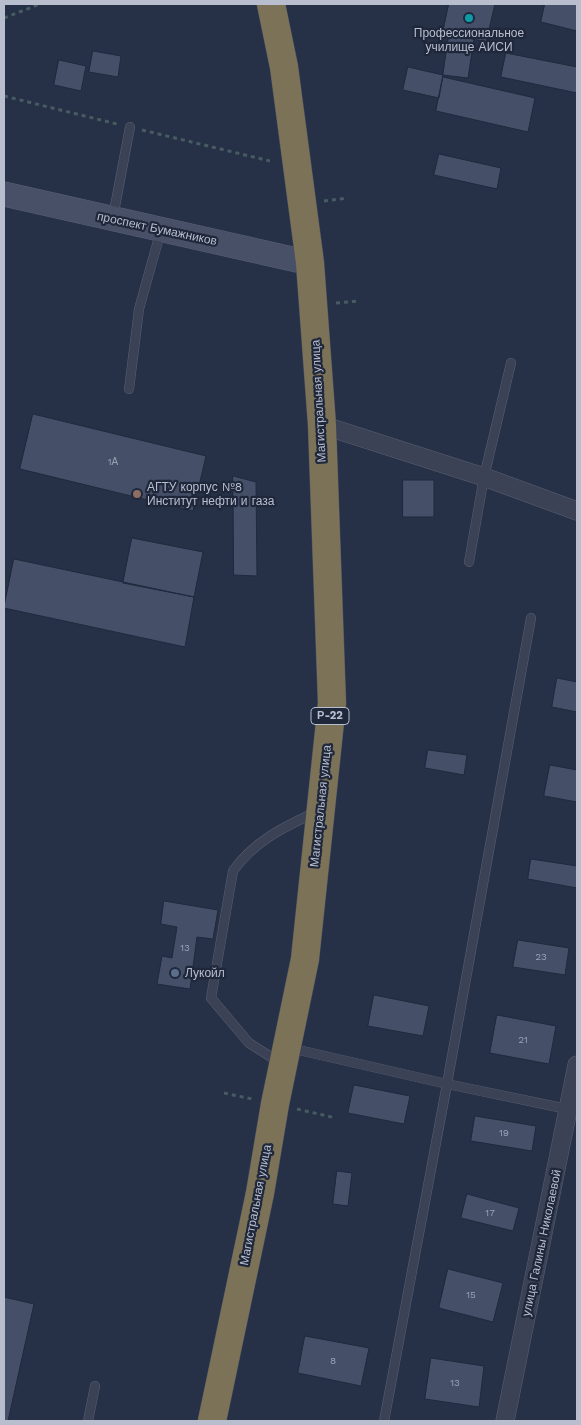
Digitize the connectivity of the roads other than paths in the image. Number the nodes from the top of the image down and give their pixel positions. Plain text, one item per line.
1 (271, 4) edge
2 (130, 127) dead end
3 (4, 194) edge
4 (112, 219) junction
5 (161, 229) junction
6 (310, 263) junction
7 (511, 363) dead end
8 (129, 389) dead end
9 (322, 425) junction
10 (484, 477) junction
11 (577, 511) edge
12 (469, 562) dead end
13 (531, 618) dead end
14 (321, 809) junction
15 (285, 1056) junction
16 (577, 1065) edge
17 (447, 1084) junction
18 (573, 1110) edge
19 (95, 1386) dead end
20 (88, 1421) edge
21 (212, 1421) edge
22 (384, 1421) edge
23 (505, 1421) edge

1 - 6 highway, Магистральная улица / Р-22
2 - 4 lane
3 - 4 street, проспект Бумажников
4 - 5 street, проспект Бумажников
5 - 6 street, проспект Бумажников
5 - 8 lane
6 - 9 highway, Магистральная улица / Р-22
7 - 10 lane
9 - 10 street
9 - 14 highway, Магистральная улица / Р-22
10 - 11 street
10 - 12 lane
13 - 17 lane
14 - 15 highway, Магистральная улица / Р-22
14 - 15 lane
15 - 17 lane
15 - 21 highway, Магистральная улица / Р-22
16 - 18 street, улица Галины Николаевой
17 - 18 lane
17 - 22 lane
18 - 23 street, улица Галины Николаевой
19 - 20 lane

